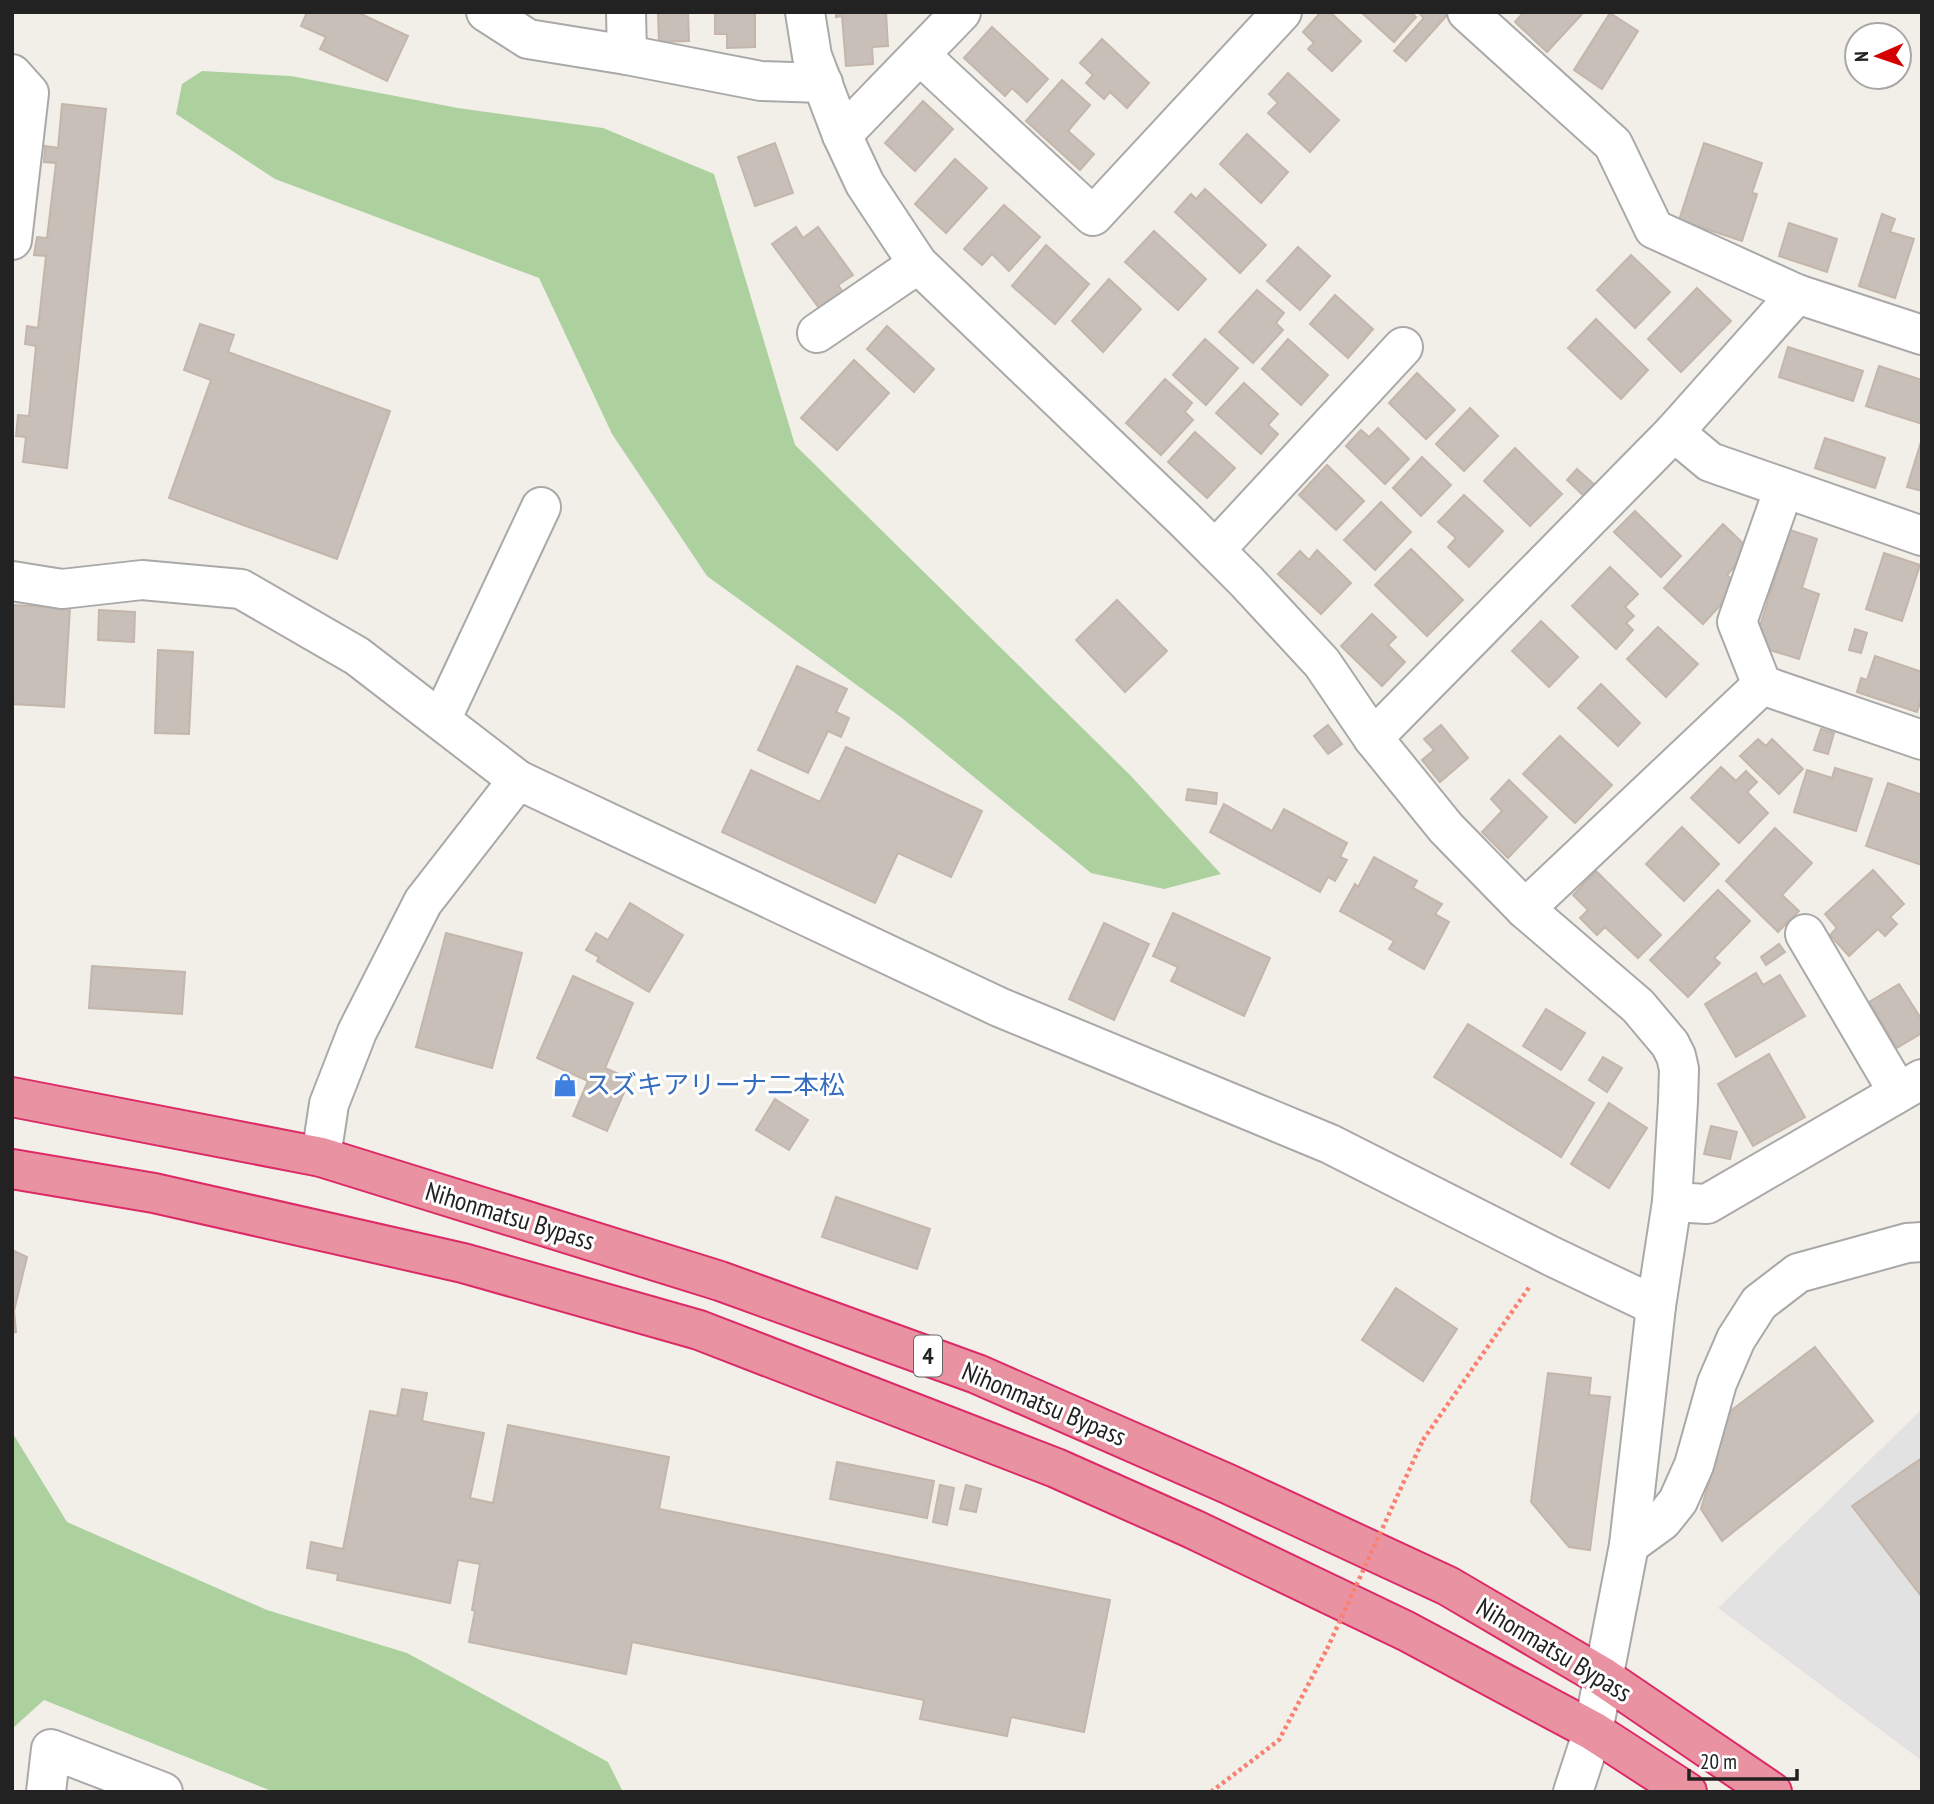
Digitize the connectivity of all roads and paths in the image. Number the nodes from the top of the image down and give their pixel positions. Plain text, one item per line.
1 (486, 12) edge
2 (626, 12) edge
3 (805, 12) edge
4 (961, 12) edge
5 (1282, 12) edge
6 (1466, 12) edge
7 (627, 55) junction
8 (920, 55) junction
9 (12, 74) edge
10 (823, 83) junction
11 (842, 135) junction
12 (12, 240) edge
13 (918, 264) junction
14 (1797, 293) junction
15 (817, 334) dead end
16 (1922, 335) edge
17 (1403, 347) dead end
18 (1674, 432) junction
19 (1784, 488) junction
20 (541, 507) dead end
21 (1922, 536) edge
22 (1215, 550) junction
23 (12, 581) edge
24 (1762, 685) junction
25 (441, 720) junction
26 (1373, 738) junction
27 (1922, 740) edge
28 (518, 779) junction
29 (1525, 909) junction
30 (1805, 934) dead end
31 (1910, 1086) edge
32 (12, 1097) edge
33 (321, 1157) junction
34 (12, 1169) edge
35 (1672, 1202) junction
36 (1922, 1242) edge
37 (1551, 1256) junction
38 (1656, 1306) junction
39 (1629, 1545) junction
40 (1603, 1677) junction
41 (1593, 1731) junction
42 (1772, 1791) edge
43 (47, 1792) edge
44 (163, 1792) edge
45 (1211, 1792) edge
46 (1573, 1792) edge
47 (1687, 1792) edge
48 (1785, 1792) edge

1 - 7 street
2 - 7 street
3 - 10 street
4 - 8 street
5 - 8 street
6 - 14 street
7 - 10 street
8 - 11 street
9 - 12 street
10 - 11 street
11 - 13 street
13 - 15 street
13 - 22 street
14 - 16 street
14 - 18 street
17 - 22 street
18 - 19 street
18 - 26 street
19 - 21 street
19 - 24 street
20 - 25 street
22 - 26 street
23 - 25 street
24 - 27 street
24 - 29 street
25 - 28 street
26 - 29 street
28 - 33 street
28 - 37 street
29 - 35 street
30 - 31 street
31 - 35 street
32 - 33 highway, Nihonmatsu Bypass / 4
33 - 40 highway, Nihonmatsu Bypass / 4
34 - 41 highway, Nihonmatsu Bypass / 4
35 - 38 street
36 - 39 street
37 - 38 street
37 - 45 path, bridge
38 - 39 street
39 - 40 street
40 - 41 street
40 - 42 highway, Nihonmatsu Bypass / 4
41 - 46 street
41 - 47 highway, Nihonmatsu Bypass / 4
42 - 48 street
43 - 44 street

